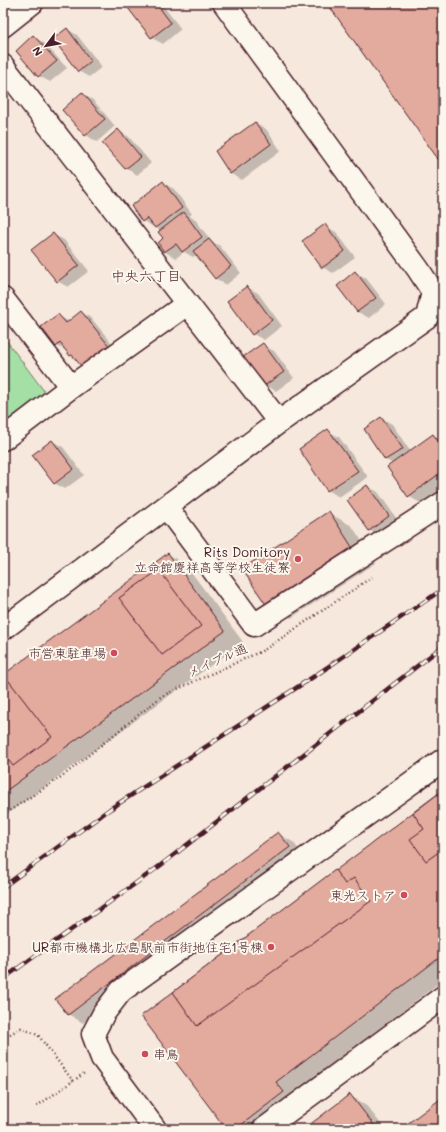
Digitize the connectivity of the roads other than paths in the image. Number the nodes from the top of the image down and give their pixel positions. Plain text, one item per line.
1 (32, 3) edge
2 (224, 3) edge
3 (3, 26) edge
4 (3, 66) edge
5 (438, 294) edge
6 (3, 299) edge
7 (187, 304) junction
8 (71, 387) junction
9 (279, 422) junction
10 (3, 439) edge
11 (443, 503) edge
12 (167, 508) junction
13 (3, 629) edge
14 (443, 760) edge
15 (443, 997) edge
16 (155, 1129) edge
17 (264, 1129) edge

1 - 3 street
2 - 5 street
4 - 7 street
5 - 9 street
6 - 8 street
7 - 8 street
7 - 9 street
8 - 10 street
9 - 12 street
11 - 12 street
12 - 13 street
14 - 16 street
15 - 17 street

